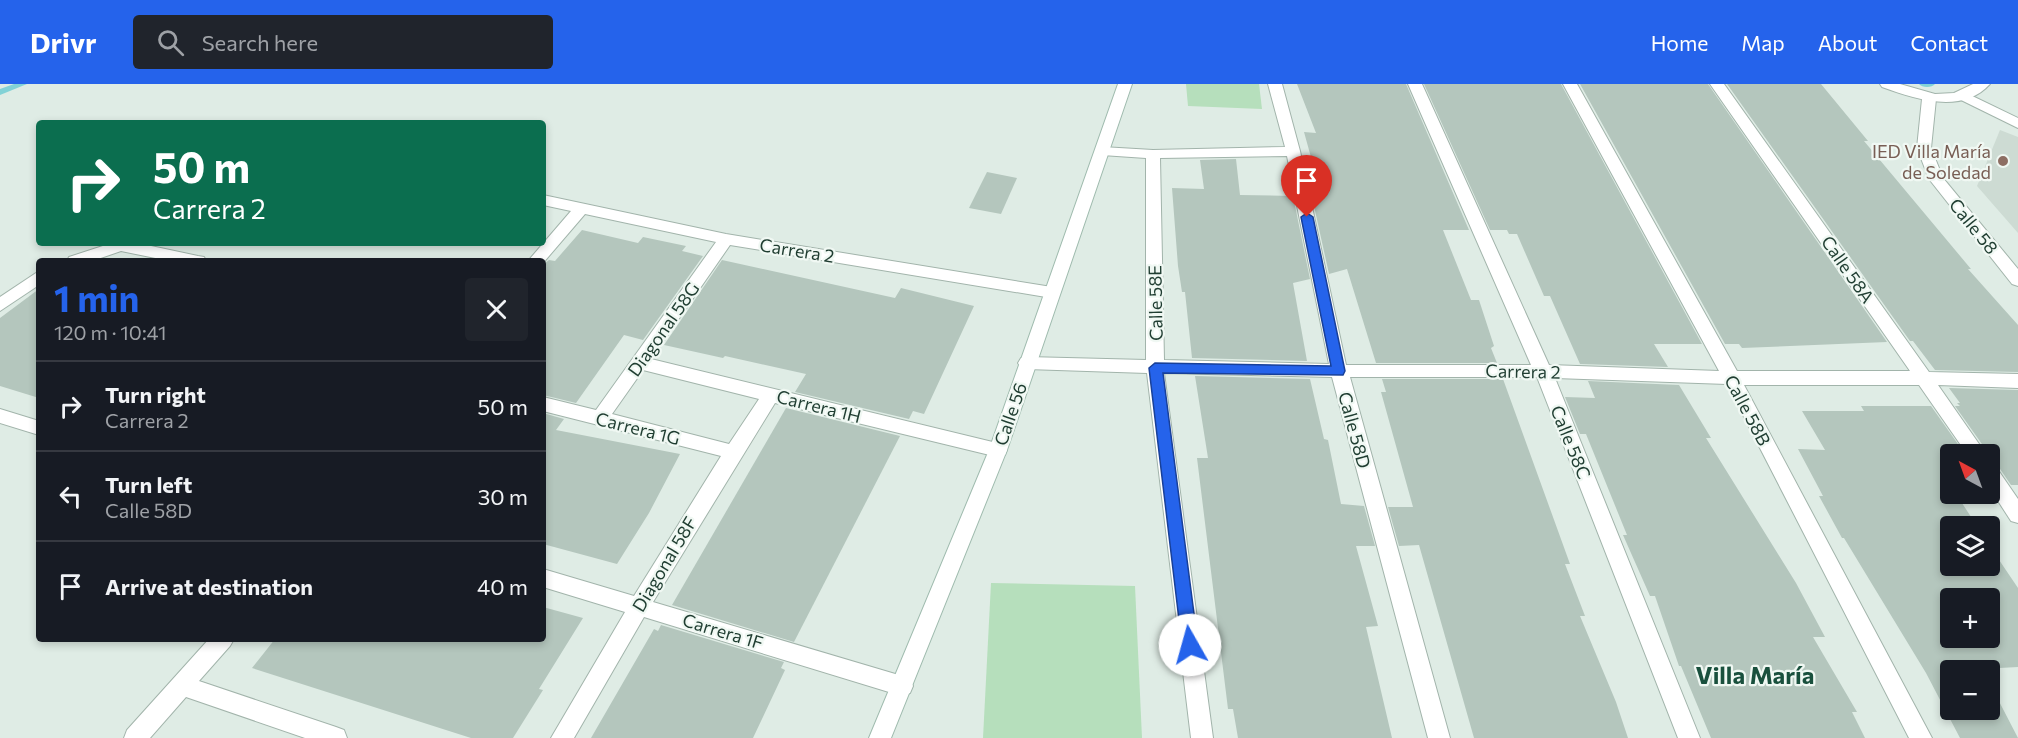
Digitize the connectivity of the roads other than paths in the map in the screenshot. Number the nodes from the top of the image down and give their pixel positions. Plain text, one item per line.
1 (1125, 84) edge
2 (1275, 84) edge
3 (1415, 84) edge
4 (1570, 84) edge
5 (1717, 84) edge
6 (1887, 84) edge
7 (1983, 84) edge
8 (1964, 96) junction
9 (1929, 99) junction
10 (2018, 124) edge
11 (1102, 151) junction
12 (1293, 151) junction
13 (1153, 154) junction
14 (546, 201) edge
15 (581, 208) junction
16 (726, 239) junction
17 (118, 246) edge
18 (133, 246) edge
19 (84, 258) edge
20 (185, 258) edge
21 (539, 258) edge
22 (36, 279) edge
23 (2018, 280) edge
24 (1052, 292) junction
25 (0, 305) edge
26 (640, 363) junction
27 (1028, 363) junction
28 (1155, 368) junction
29 (1339, 371) junction
30 (1543, 371) junction
31 (1732, 378) junction
32 (1925, 378) junction
33 (2018, 381) edge
34 (771, 394) junction
35 (546, 405) edge
36 (0, 416) edge
37 (600, 418) junction
38 (36, 427) edge
39 (1970, 444) edge
40 (998, 450) junction
41 (733, 452) junction
42 (2000, 488) edge
43 (2018, 515) edge
44 (546, 579) edge
45 (638, 606) junction
46 (220, 642) edge
47 (183, 686) junction
48 (902, 686) junction
49 (135, 738) edge
50 (336, 738) edge
51 (562, 738) edge
52 (880, 738) edge
53 (1202, 738) edge
54 (1439, 738) edge
55 (1689, 738) edge
56 (1921, 738) edge

1 - 11 street, Calle 56
2 - 12 street, Calle 58D
3 - 30 street, Calle 58C
4 - 31 street, Calle 58B
5 - 32 street, Calle 58A
6 - 9 street
7 - 8 street
8 - 9 street
8 - 10 street
9 - 23 street, Calle 58
11 - 13 street
11 - 24 street, Calle 56
12 - 13 street
12 - 29 street, Calle 58D
13 - 28 street, Calle 58E
14 - 15 street, Carrera 2
15 - 16 street, Carrera 2
15 - 21 street
16 - 24 street, Carrera 2
16 - 26 street, Diagonal 58G
17 - 19 street
18 - 20 street
22 - 25 street
24 - 27 street, Calle 56
26 - 34 street, Carrera 1H
26 - 37 street, Diagonal 58G
27 - 28 street, Carrera 2
27 - 40 street, Calle 56
28 - 29 street, Carrera 2
28 - 53 street, Calle 58E
29 - 30 street, Carrera 2
29 - 54 street, Calle 58D
30 - 31 street, Carrera 2
30 - 55 street, Calle 58C
31 - 32 street, Carrera 2
31 - 56 street, Calle 58B
32 - 33 street, Carrera 2
32 - 39 street, Calle 58A
34 - 40 street, Carrera 1H
34 - 41 street, Diagonal 58F
35 - 37 street, Carrera 1G
36 - 38 street
37 - 41 street, Carrera 1G
40 - 48 street, Calle 56
41 - 45 street, Diagonal 58F
42 - 43 street
44 - 45 street, Carrera 1F
45 - 48 street, Carrera 1F
45 - 51 street, Diagonal 58F
46 - 47 street
47 - 49 street
47 - 50 street
48 - 52 street, Calle 56

